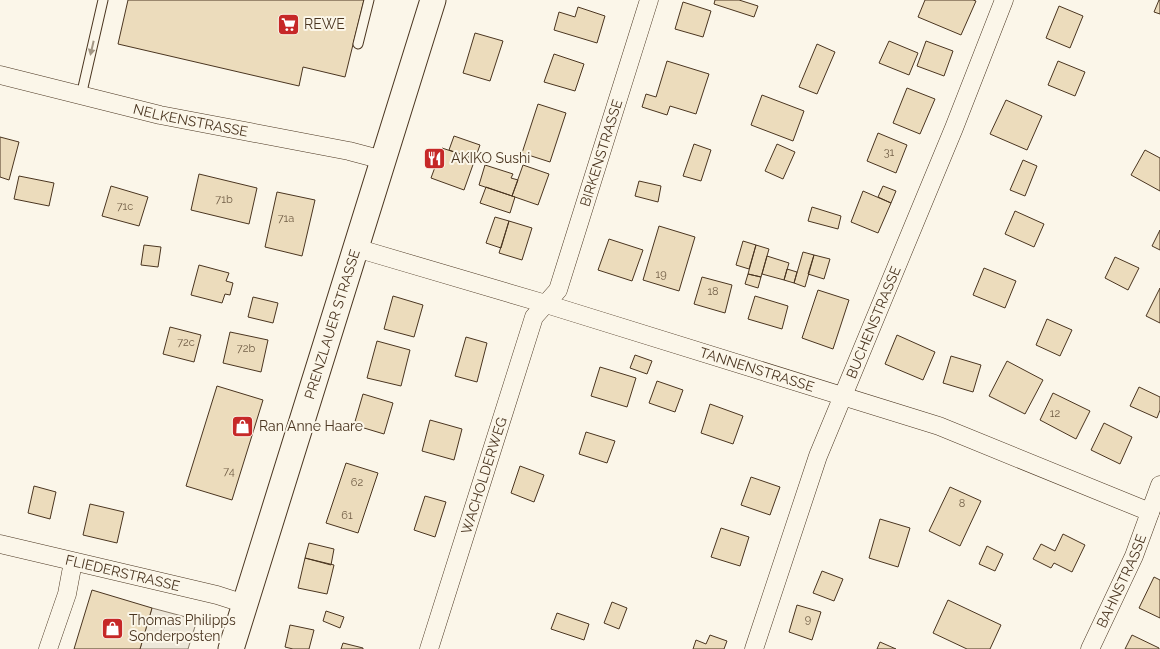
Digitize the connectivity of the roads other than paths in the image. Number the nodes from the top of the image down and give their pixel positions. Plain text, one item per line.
1 (103, 0) edge
2 (369, 0) edge
3 (433, 0) edge
4 (649, 0) edge
5 (1004, 0) edge
6 (358, 44) dead end
7 (0, 75) edge
8 (82, 96) junction
9 (383, 160) junction
10 (356, 248) junction
11 (546, 304) junction
12 (843, 395) junction
13 (1160, 485) edge
14 (1150, 512) junction
15 (0, 544) edge
16 (74, 562) junction
17 (245, 604) junction
18 (48, 649) edge
19 (231, 649) edge
20 (429, 649) edge
21 (754, 649) edge
22 (1090, 649) edge

1 -> 8 lane
2 - 6 lane
3 - 9 main road, PRENZLAUER STRASSE
4 - 11 street, BIRKENSTRASSE
5 - 12 street, BUCHENSTRASSE
7 - 8 street, NELKENSTRASSE
8 - 9 street, NELKENSTRASSE
9 - 10 main road, PRENZLAUER STRASSE
10 - 11 street, TANNENSTRASSE
10 - 17 main road, PRENZLAUER STRASSE
11 - 12 street, TANNENSTRASSE
11 - 20 street, WACHOLDERWEG
12 - 14 street, TANNENSTRASSE
12 - 21 street, BUCHENSTRASSE
13 - 14 street, BAHNSTRASSE
14 - 22 street, BAHNSTRASSE
15 - 16 street, FLIEDERSTRASSE
16 - 17 street, FLIEDERSTRASSE
16 - 18 street
17 - 19 main road, PRENZLAUER STRASSE

